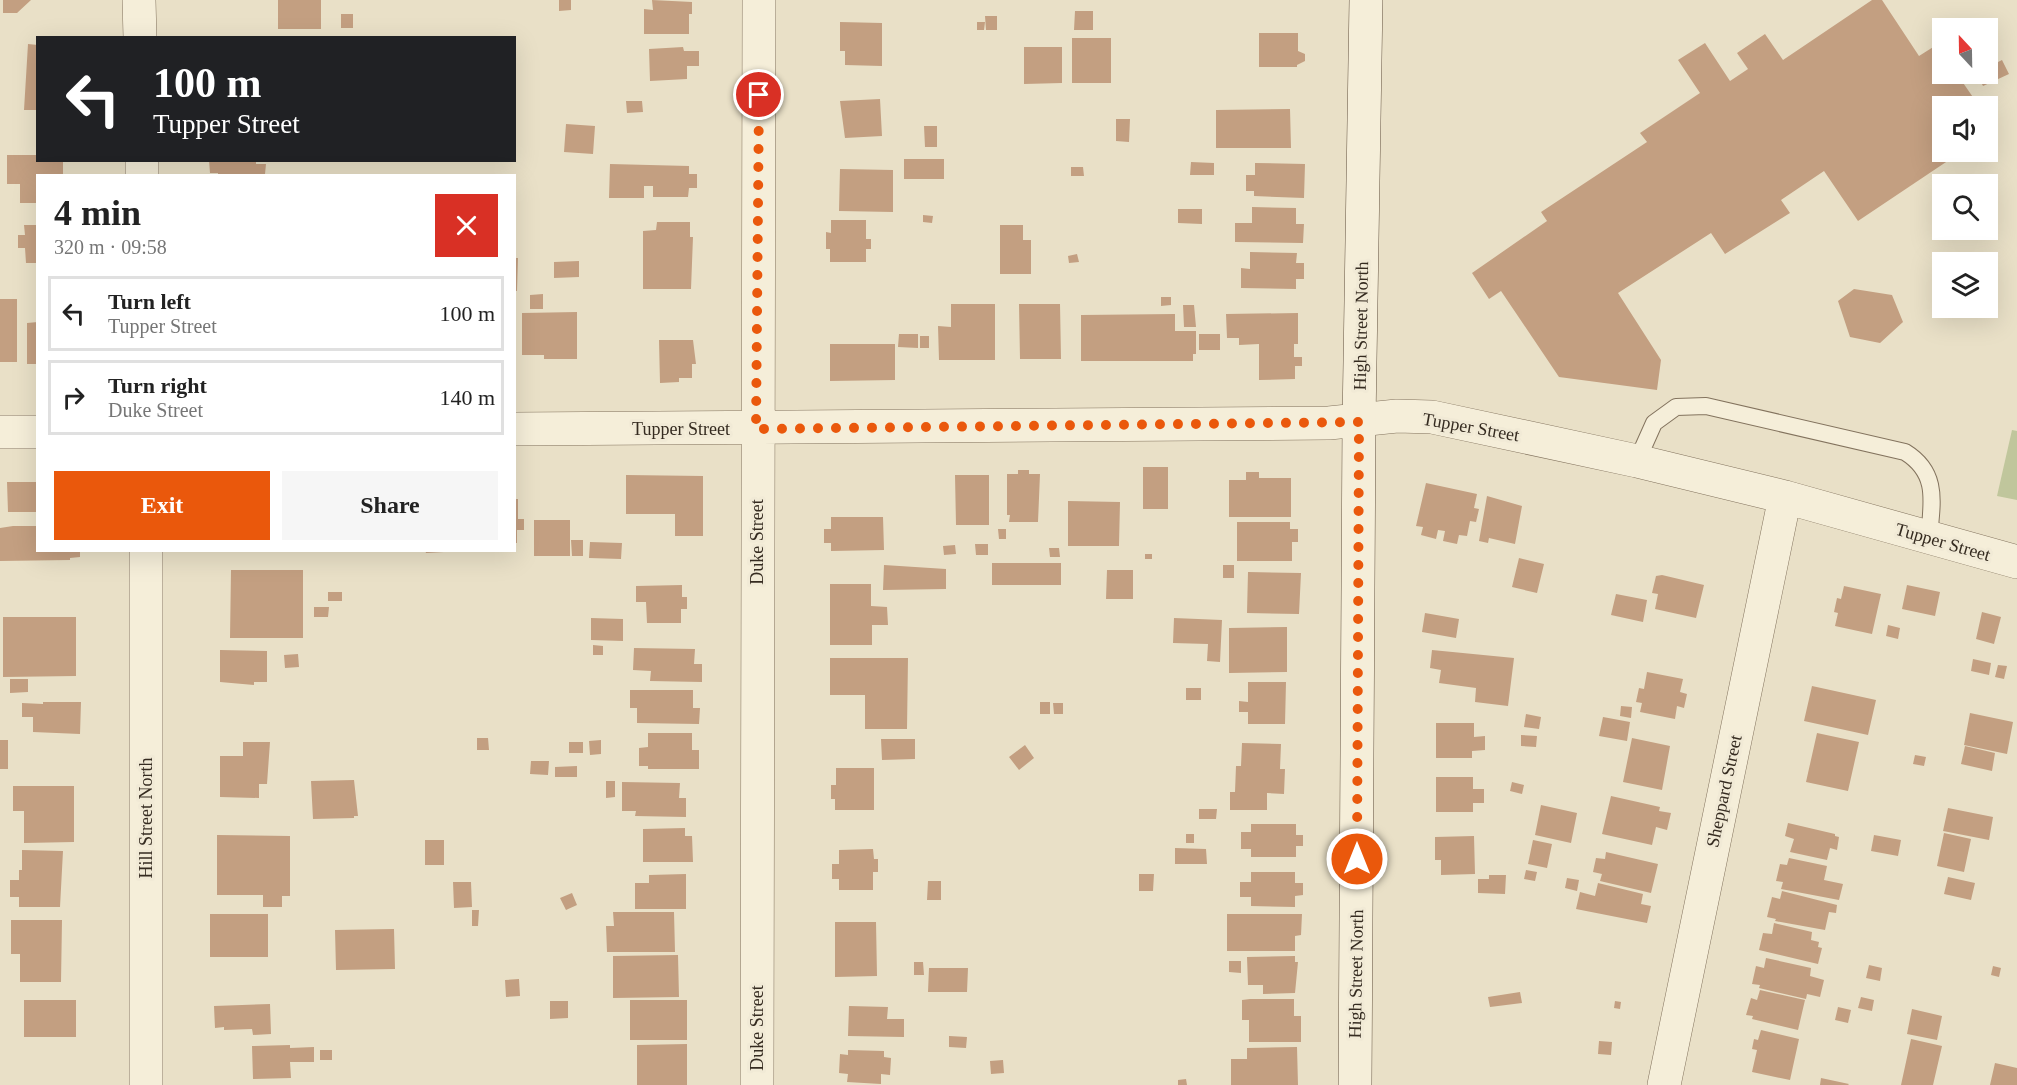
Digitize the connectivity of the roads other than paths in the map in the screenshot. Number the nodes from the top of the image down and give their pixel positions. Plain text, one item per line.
1 (139, 0) edge
2 (759, 0) edge
3 (1366, 0) edge
4 (140, 36) edge
5 (1359, 422) junction
6 (516, 429) edge
7 (756, 429) junction
8 (0, 432) edge
9 (36, 432) edge
10 (1637, 461) junction
11 (1785, 497) junction
12 (1929, 537) junction
13 (146, 552) edge
14 (2017, 562) edge
15 (146, 1085) edge
16 (757, 1085) edge
17 (1355, 1085) edge
18 (1664, 1085) edge

1 - 4 street
2 - 7 street, Duke Street
3 - 5 street, High Street North
5 - 7 street, Tupper Street
5 - 10 street, Tupper Street
5 - 17 street, High Street North
6 - 7 street, Tupper Street
7 - 16 street, Duke Street
8 - 9 street
10 - 11 street, Tupper Street
10 - 12 lane
11 - 12 street, Tupper Street
11 - 18 street, Sheppard Street
12 - 14 street, Tupper Street
13 - 15 street, Hill Street North

